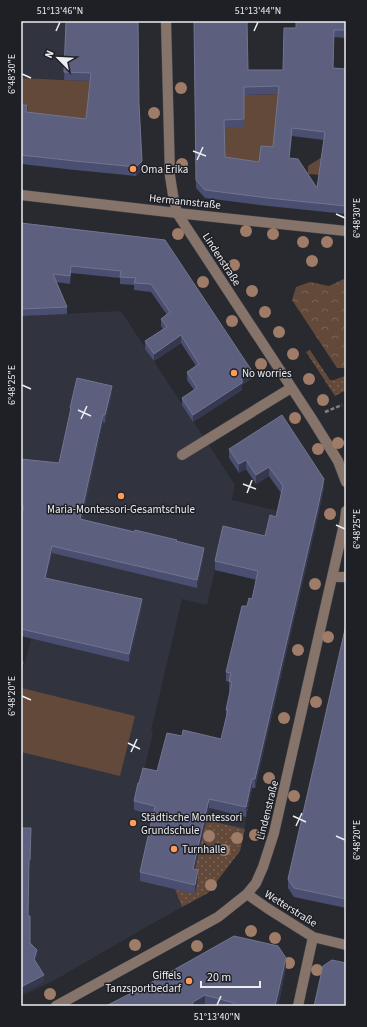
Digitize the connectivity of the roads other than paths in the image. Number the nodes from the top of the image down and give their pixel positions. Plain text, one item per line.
1 (166, 21) edge
2 (21, 194) edge
3 (177, 213) junction
4 (346, 231) edge
5 (291, 388) junction
6 (182, 455) dead end
7 (346, 482) edge
8 (346, 511) edge
9 (332, 577) junction
10 (346, 577) edge
11 (247, 894) junction
12 (313, 936) junction
13 (346, 945) edge
14 (56, 1006) edge
15 (298, 1006) edge

1 - 3 street, Lindenstraße
2 - 3 street, Hermannstraße
3 - 4 street, Hermannstraße
3 - 5 street, Lindenstraße
5 - 6 street
5 - 7 street, Lindenstraße
8 - 9 street, Lindenstraße
9 - 10 street
9 - 11 street, Lindenstraße
11 - 12 street, Wetterstraße
11 - 14 street, Lindenstraße
12 - 13 street, Wetterstraße
12 - 15 street

